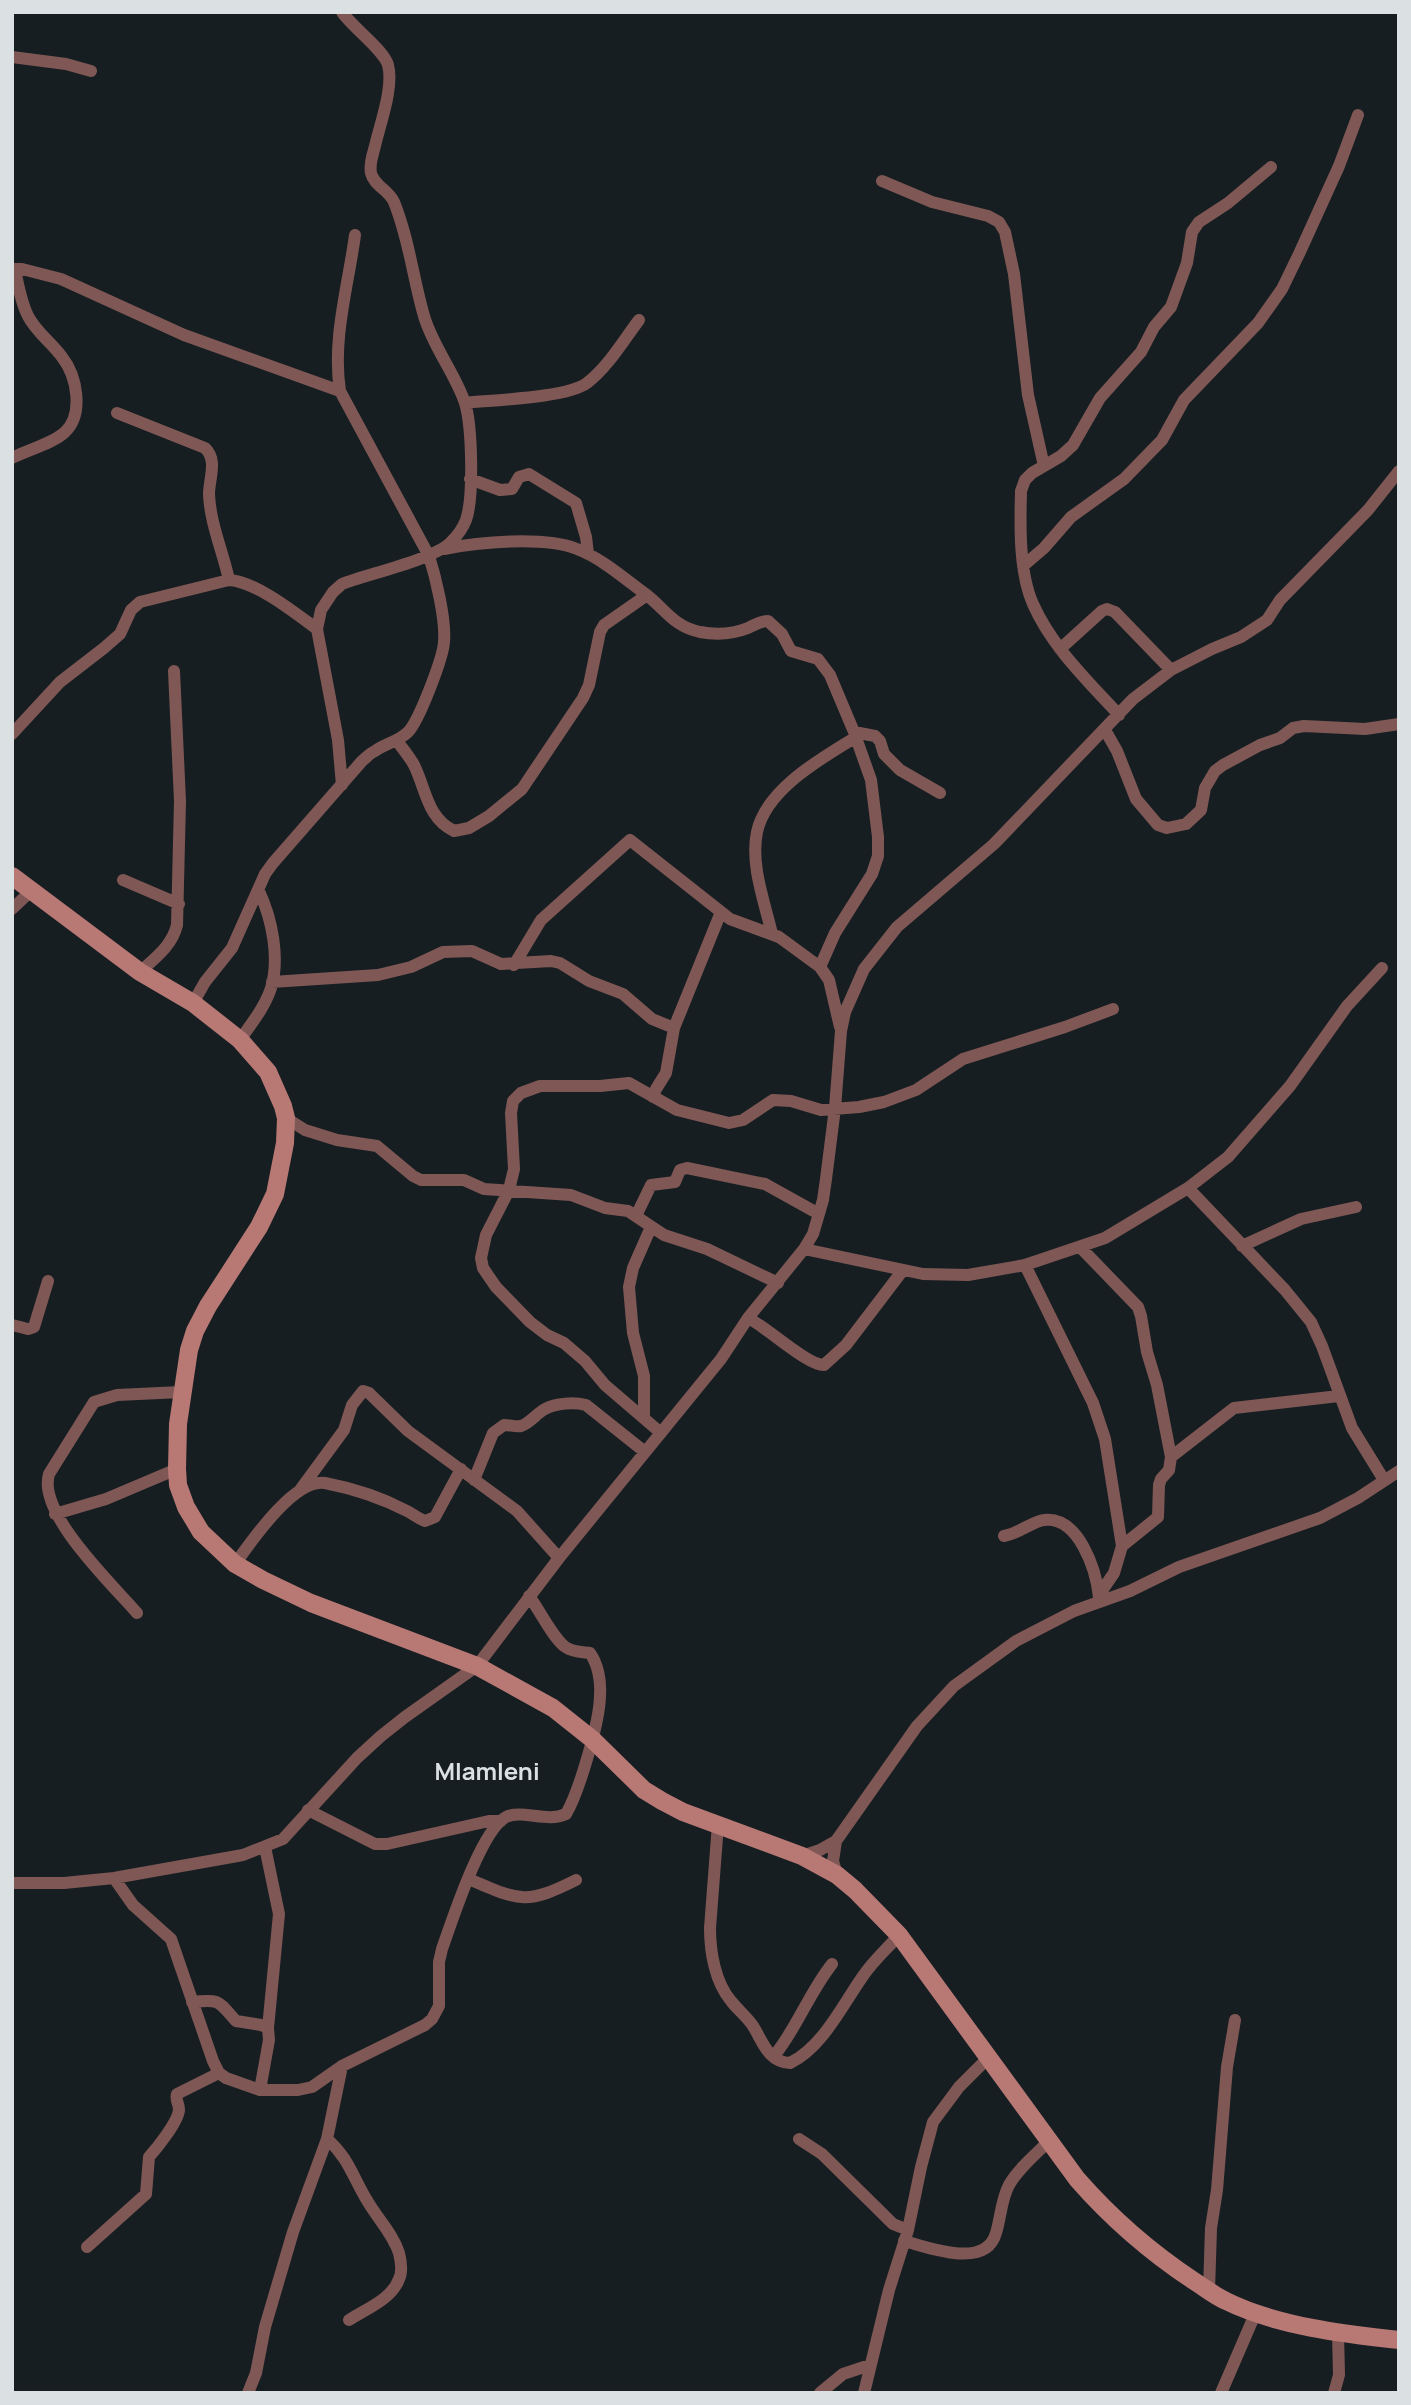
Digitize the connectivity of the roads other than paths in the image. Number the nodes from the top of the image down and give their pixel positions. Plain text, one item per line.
1 (342, 12) edge
2 (12, 57) edge
3 (91, 71) dead end
4 (1358, 115) dead end
5 (1271, 167) dead end
6 (882, 181) dead end
7 (355, 235) dead end
8 (14, 270) edge
9 (639, 320) dead end
10 (340, 391) junction
11 (465, 403) junction
12 (117, 413) dead end
13 (12, 458) edge
14 (1044, 466) junction
15 (1399, 471) edge
16 (470, 479) junction
17 (435, 553) junction
18 (587, 554) junction
19 (1024, 566) junction
20 (229, 580) junction
21 (647, 595) junction
22 (317, 629) junction
23 (1060, 649) junction
24 (1171, 670) junction
25 (174, 671) dead end
26 (1119, 715) junction
27 (1399, 724) edge
28 (1105, 730) junction
29 (12, 734) edge
30 (855, 734) junction
31 (397, 741) junction
32 (342, 785) junction
33 (940, 793) dead end
34 (12, 876) edge
35 (123, 880) dead end
36 (31, 891) junction
37 (259, 891) junction
38 (180, 904) junction
39 (12, 909) edge
40 (721, 912) junction
41 (772, 934) junction
42 (514, 965) junction
43 (820, 967) junction
44 (1382, 968) dead end
45 (140, 972) junction
46 (272, 982) junction
47 (193, 1003) junction
48 (1113, 1009) dead end
49 (674, 1028) junction
50 (841, 1031) junction
51 (240, 1040) junction
52 (653, 1097) junction
53 (835, 1108) junction
54 (286, 1118) junction
55 (1188, 1188) junction
56 (509, 1190) junction
57 (1356, 1207) dead end
58 (819, 1214) junction
59 (636, 1216) junction
60 (651, 1227) junction
61 (1242, 1246) junction
62 (1081, 1248) junction
63 (804, 1249) junction
64 (1026, 1265) junction
65 (903, 1270) junction
66 (48, 1281) dead end
67 (778, 1283) junction
68 (748, 1318) junction
69 (12, 1325) edge
70 (181, 1392) junction
71 (1339, 1396) junction
72 (644, 1417) junction
73 (661, 1433) junction
74 (645, 1452) junction
75 (1171, 1457) junction
76 (177, 1469) junction
77 (461, 1469) junction
78 (1399, 1471) edge
79 (474, 1480) junction
80 (1384, 1480) junction
81 (300, 1490) junction
82 (55, 1514) junction
83 (1004, 1536) dead end
84 (1122, 1546) junction
85 (559, 1558) junction
86 (235, 1564) junction
87 (529, 1596) junction
88 (1099, 1598) junction
89 (136, 1613) dead end
90 (477, 1666) junction
91 (592, 1739) junction
92 (309, 1810) junction
93 (501, 1821) junction
94 (718, 1824) junction
95 (836, 1841) junction
96 (265, 1847) junction
97 (802, 1856) junction
98 (837, 1875) junction
99 (114, 1878) junction
100 (469, 1880) junction
101 (576, 1880) dead end
102 (12, 1883) edge
103 (899, 1935) junction
104 (832, 1964) dead end
105 (192, 2002) junction
106 (1235, 2020) dead end
107 (268, 2028) junction
108 (774, 2056) junction
109 (988, 2058) junction
110 (342, 2066) junction
111 (219, 2073) junction
112 (260, 2090) junction
113 (327, 2139) junction
114 (799, 2139) dead end
115 (1049, 2141) junction
116 (906, 2235) junction
117 (87, 2247) dead end
118 (1209, 2291) junction
119 (1256, 2312) junction
120 (349, 2319) dead end
121 (1338, 2333) junction
122 (1399, 2340) edge
123 (870, 2365) junction
124 (248, 2393) edge
125 (820, 2393) edge
126 (864, 2393) edge
127 (1221, 2393) edge
128 (1334, 2393) edge

1 - 11 street
2 - 3 street
4 - 19 street
5 - 14 street
6 - 14 street
7 - 10 street
8 - 10 street
8 - 13 street
9 - 11 street
10 - 17 street
11 - 16 street
12 - 20 street
14 - 19 street
15 - 24 street
16 - 17 street
16 - 18 street
17 - 18 street
17 - 22 street
17 - 31 street
18 - 21 street
19 - 23 street
20 - 22 street
20 - 29 street
21 - 30 street
21 - 31 street
22 - 32 street
23 - 24 street
23 - 26 street
24 - 26 street
25 - 38 street
26 - 28 street
27 - 28 street
28 - 50 street
30 - 33 street
30 - 41 street
30 - 43 street
31 - 32 street
32 - 37 street
34 - 36 main road
35 - 38 street
36 - 39 street
36 - 45 main road
37 - 46 street
37 - 47 street
38 - 45 street
40 - 41 street
40 - 42 street
40 - 49 street
41 - 43 street
42 - 46 street
42 - 49 street
43 - 50 street
44 - 55 street
45 - 47 main road
46 - 51 street
47 - 51 main road
48 - 53 street
49 - 52 street
50 - 53 street
51 - 54 main road
52 - 53 street
52 - 56 street
53 - 58 street
54 - 56 street
54 - 70 main road
55 - 61 street
55 - 62 street
56 - 59 street
56 - 72 street
57 - 61 street
58 - 59 street
58 - 63 street
59 - 60 street
60 - 67 street
60 - 72 street
61 - 71 street
62 - 64 street
62 - 75 street
63 - 65 street
63 - 67 street
64 - 65 street
64 - 84 street
65 - 68 street
66 - 69 street
67 - 68 street
68 - 73 street
70 - 76 main road
70 - 82 street
71 - 75 street
71 - 80 street
72 - 73 street
73 - 74 street
74 - 79 street
74 - 85 street
75 - 84 street
76 - 82 street
76 - 86 main road
77 - 79 street
77 - 81 street
77 - 81 street
78 - 80 street
79 - 85 street
80 - 88 street
81 - 86 street
82 - 89 street
83 - 88 street
84 - 88 street
85 - 87 street
86 - 90 main road
87 - 90 street
87 - 91 street
88 - 95 street
90 - 91 main road
90 - 92 street
91 - 93 street
91 - 94 main road
92 - 93 street
92 - 96 street
93 - 100 street
94 - 97 main road
94 - 108 street
95 - 97 street
95 - 98 street
96 - 99 street
96 - 107 street
97 - 98 main road
98 - 103 main road
99 - 102 street
99 - 105 street
100 - 101 street
100 - 110 street
103 - 108 street
103 - 109 main road
104 - 108 street
105 - 107 street
105 - 111 street
106 - 118 street
107 - 112 street
109 - 115 main road
109 - 116 street
110 - 112 street
110 - 113 street
111 - 112 street
111 - 117 street
113 - 120 street
113 - 124 street
114 - 116 street
115 - 116 street
115 - 118 main road
116 - 123 street
118 - 119 main road
119 - 121 main road
119 - 127 street
121 - 122 main road
121 - 128 street
123 - 125 street
123 - 126 street

